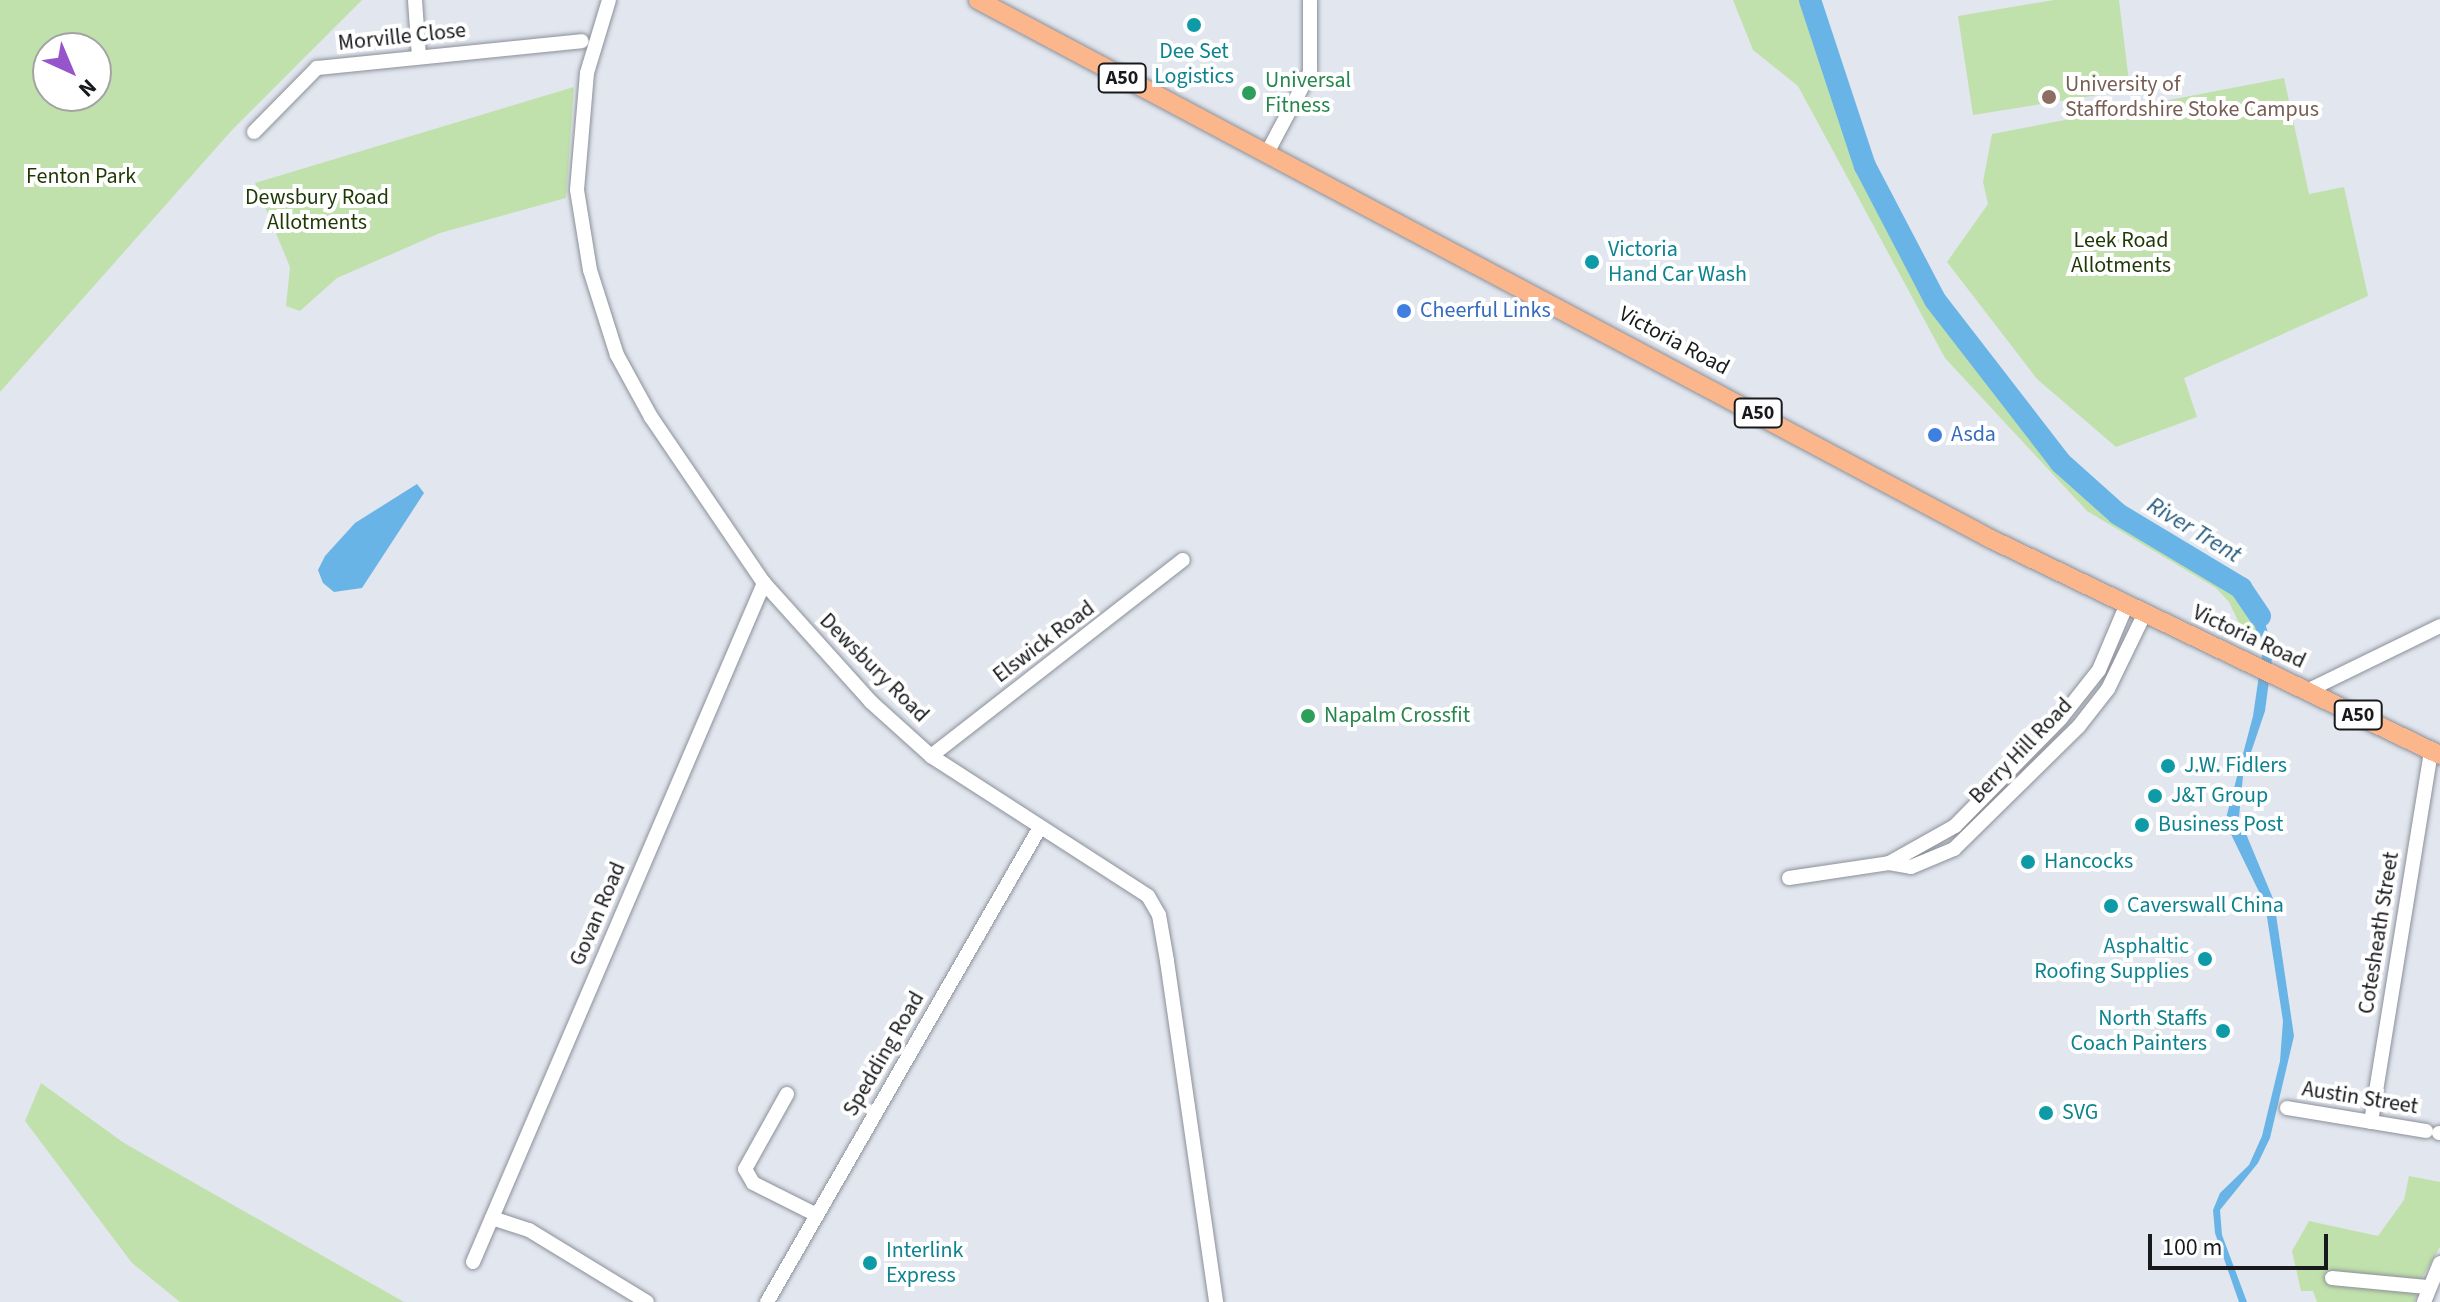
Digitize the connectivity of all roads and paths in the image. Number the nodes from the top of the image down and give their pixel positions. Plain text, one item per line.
1 (415, 0) edge
2 (609, 0) edge
3 (978, 0) edge
4 (1310, 0) edge
5 (582, 41) dead end
6 (419, 57) junction
7 (254, 132) dead end
8 (1267, 153) junction
9 (1183, 560) dead end
10 (764, 583) junction
11 (2126, 606) junction
12 (2144, 615) junction
13 (2440, 626) edge
14 (2307, 691) junction
15 (2435, 753) edge
16 (931, 756) junction
17 (1039, 829) junction
18 (1889, 863) junction
19 (1789, 878) dead end
20 (787, 1094) dead end
21 (2287, 1108) dead end
22 (2371, 1122) junction
23 (2435, 1132) edge
24 (815, 1214) junction
25 (492, 1218) junction
26 (473, 1262) dead end
27 (2440, 1263) edge
28 (2332, 1278) dead end
29 (2425, 1295) edge
30 (647, 1302) edge
31 (767, 1302) edge
32 (1216, 1302) edge

1 - 6 street
2 - 10 street, Dewsbury Road
3 - 8 main road, Victoria Road / A50
4 - 8 street
5 - 6 street, Morville Close
6 - 7 street, Morville Close
8 - 11 main road, Victoria Road / A50
9 - 16 street, Elswick Road
10 - 16 street, Dewsbury Road
10 - 25 street, Govan Road
11 - 12 main road, Victoria Road / A50
11 - 18 street, Berry Hill Road
12 - 14 main road, Victoria Road / A50
12 - 18 street, Berry Hill Road
13 - 14 street
14 - 15 main road, Victoria Road / A50
15 - 22 street, Cotesheath Street
16 - 17 street, Dewsbury Road
17 - 24 street, Spedding Road
17 - 32 street, Dewsbury Road
18 - 19 street, Berry Hill Road
20 - 24 street
21 - 22 street, Austin Street
22 - 23 street, Austin Street
24 - 31 street, Spedding Road
25 - 26 street, Govan Road
25 - 30 street
27 - 29 street
28 - 29 street

